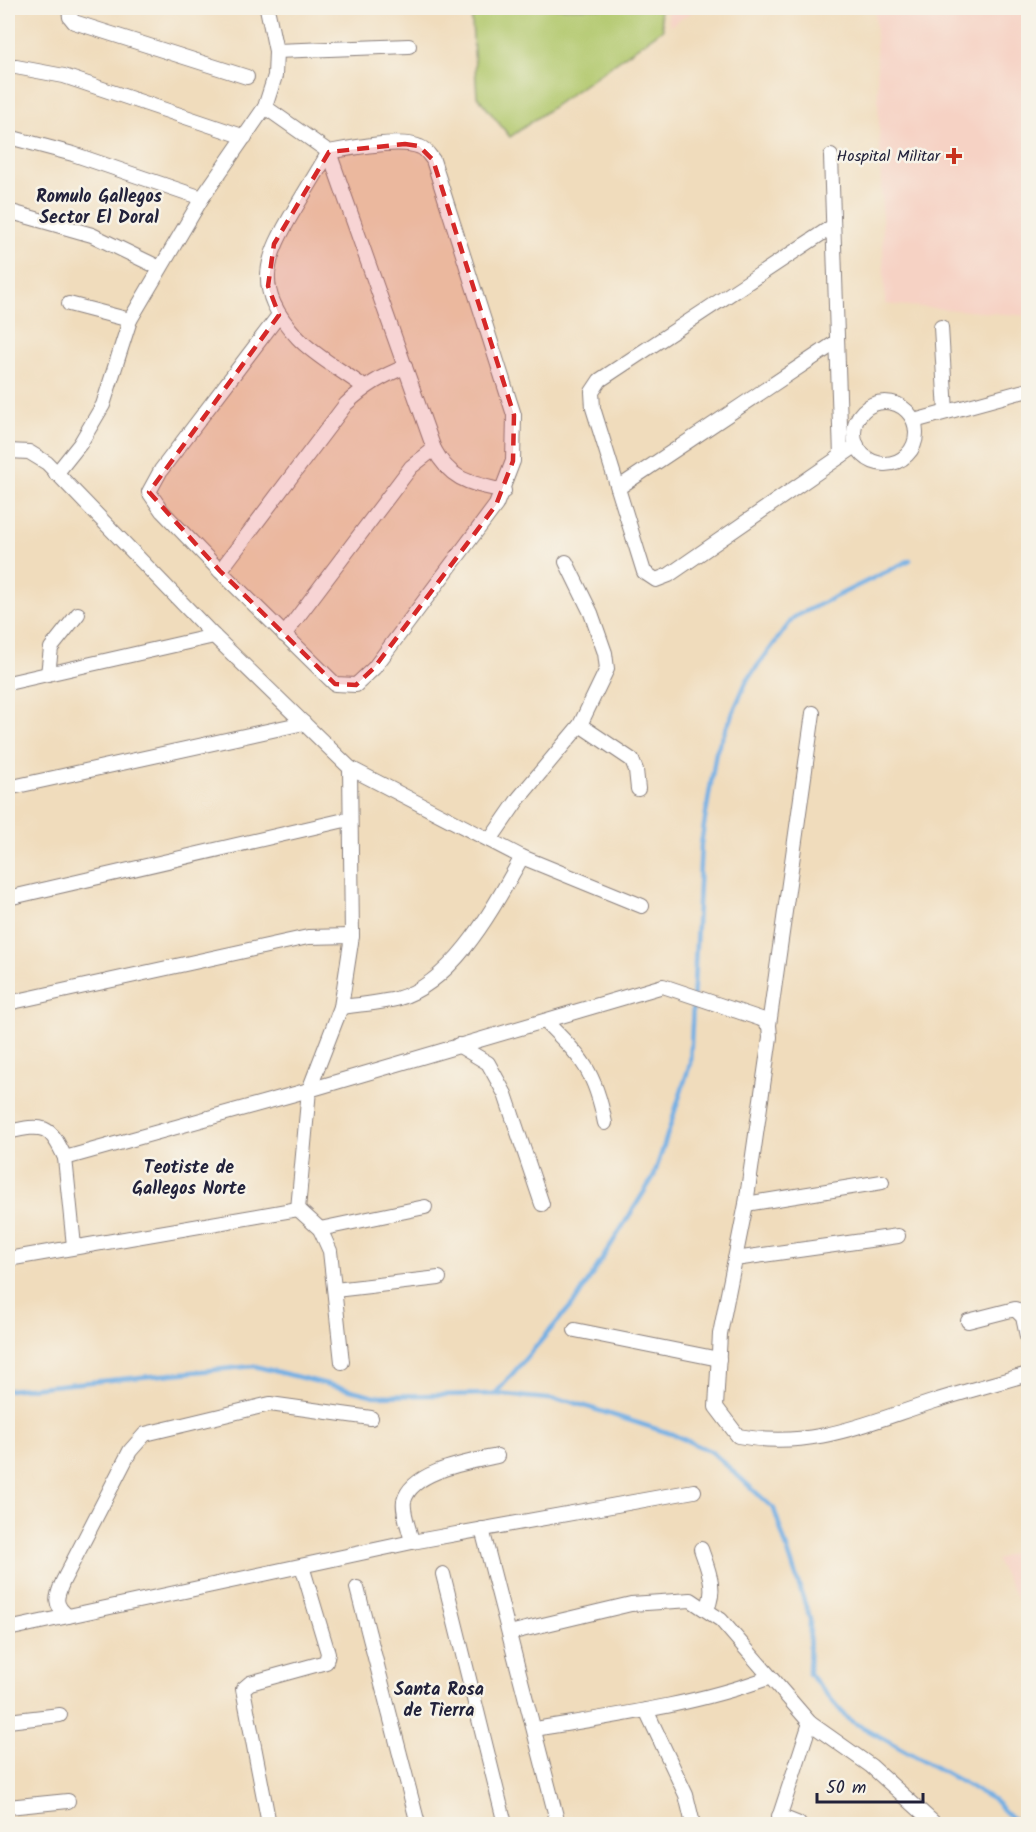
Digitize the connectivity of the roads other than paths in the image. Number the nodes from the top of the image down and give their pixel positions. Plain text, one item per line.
1 (69, 8) edge
2 (267, 8) edge
3 (409, 46) dead end
4 (276, 51) junction
5 (16, 67) dead end
6 (247, 77) dead end
7 (265, 107) junction
8 (9, 137) dead end
9 (245, 137) junction
10 (329, 152) junction
11 (831, 156) dead end
12 (202, 198) junction
13 (9, 211) edge
14 (833, 226) junction
15 (160, 268) junction
16 (69, 303) dead end
17 (279, 315) junction
18 (130, 320) junction
19 (941, 327) dead end
20 (835, 343) junction
21 (405, 367) junction
22 (364, 387) junction
23 (1029, 390) edge
24 (946, 412) junction
25 (914, 421) junction
26 (857, 445) junction
27 (434, 449) junction
28 (8, 451) edge
29 (841, 456) junction
30 (56, 474) junction
31 (618, 488) junction
32 (504, 491) junction
33 (566, 562) dead end
34 (220, 571) junction
35 (78, 614) dead end
36 (284, 635) junction
37 (214, 636) junction
38 (48, 674) junction
39 (8, 683) edge
40 (813, 713) dead end
41 (304, 723) junction
42 (580, 725) junction
43 (350, 768) junction
44 (8, 788) edge
45 (638, 789) dead end
46 (349, 819) junction
47 (490, 840) junction
48 (522, 857) junction
49 (8, 898) edge
50 (642, 906) dead end
51 (352, 936) junction
52 (8, 1003) edge
53 (341, 1007) junction
54 (546, 1022) junction
55 (769, 1025) junction
56 (459, 1046) junction
57 (309, 1090) junction
58 (604, 1123) dead end
59 (8, 1132) edge
60 (65, 1158) junction
61 (882, 1182) dead end
62 (542, 1204) dead end
63 (746, 1204) junction
64 (425, 1207) dead end
65 (298, 1209) junction
66 (320, 1229) junction
67 (898, 1236) dead end
68 (74, 1246) junction
69 (8, 1259) edge
70 (735, 1259) junction
71 (439, 1278) dead end
72 (335, 1290) junction
73 (1024, 1311) edge
74 (968, 1321) dead end
75 (575, 1330) dead end
76 (1029, 1341) edge
77 (719, 1359) junction
78 (342, 1362) dead end
79 (1029, 1374) edge
80 (371, 1418) dead end
81 (497, 1456) dead end
82 (694, 1491) dead end
83 (482, 1529) junction
84 (412, 1542) junction
85 (701, 1549) dead end
86 (302, 1566) junction
87 (443, 1574) dead end
88 (357, 1588) dead end
89 (707, 1609) junction
90 (68, 1616) junction
91 (8, 1629) edge
92 (509, 1633) junction
93 (768, 1678) junction
94 (646, 1710) junction
95 (60, 1715) dead end
96 (8, 1721) edge
97 (810, 1723) junction
98 (535, 1729) junction
99 (68, 1801) dead end
100 (8, 1807) edge
101 (778, 1820) edge
102 (269, 1824) edge
103 (418, 1824) edge
104 (505, 1824) edge
105 (558, 1824) edge
106 (693, 1824) edge
107 (799, 1824) edge
108 (935, 1824) edge

1 - 6 street
2 - 4 street
3 - 4 street
4 - 7 street
5 - 9 street
7 - 9 street
7 - 10 street
8 - 12 street
9 - 12 street
10 - 17 street
10 - 21 street
10 - 32 street
11 - 14 street
12 - 15 street
13 - 15 street
14 - 20 street
14 - 31 street
15 - 18 street
16 - 18 street
17 - 22 street
17 - 34 street
18 - 30 street
19 - 24 street
20 - 29 street
20 - 31 street
21 - 22 street
21 - 27 street
22 - 34 street
23 - 24 street
24 - 25 street
25 - 26 street
25 - 26 street
26 - 29 street
27 - 32 street
27 - 36 street
28 - 30 street
29 - 31 street
30 - 37 street
32 - 36 street
33 - 42 street
34 - 36 street
35 - 38 street
37 - 38 street
37 - 41 street
38 - 39 street
40 - 55 street
41 - 43 street
41 - 44 street
42 - 45 street
42 - 47 street
43 - 46 street
43 - 47 street
46 - 49 street
46 - 51 street
47 - 48 street
48 - 50 street
48 - 53 street
51 - 52 street
51 - 53 street
53 - 57 street
54 - 55 street
54 - 56 street
54 - 58 street
55 - 63 street
56 - 57 street
56 - 62 street
57 - 60 street
57 - 65 street
59 - 60 street
60 - 68 street
61 - 63 street
63 - 70 street
64 - 66 street
65 - 66 street
65 - 68 street
66 - 72 street
67 - 70 street
68 - 69 street
70 - 77 street
71 - 72 street
72 - 78 street
73 - 74 street
73 - 76 street
75 - 77 street
77 - 79 street
80 - 90 street
81 - 84 street
82 - 83 street
83 - 84 street
83 - 92 street
84 - 86 street
85 - 89 street
86 - 90 street
86 - 102 street
87 - 104 street
88 - 103 street
89 - 92 street
89 - 93 street
90 - 91 street
92 - 98 street
93 - 94 street
93 - 97 street
94 - 98 street
94 - 106 street
95 - 96 street
97 - 101 street
97 - 108 street
98 - 105 street
99 - 100 street
101 - 107 street

